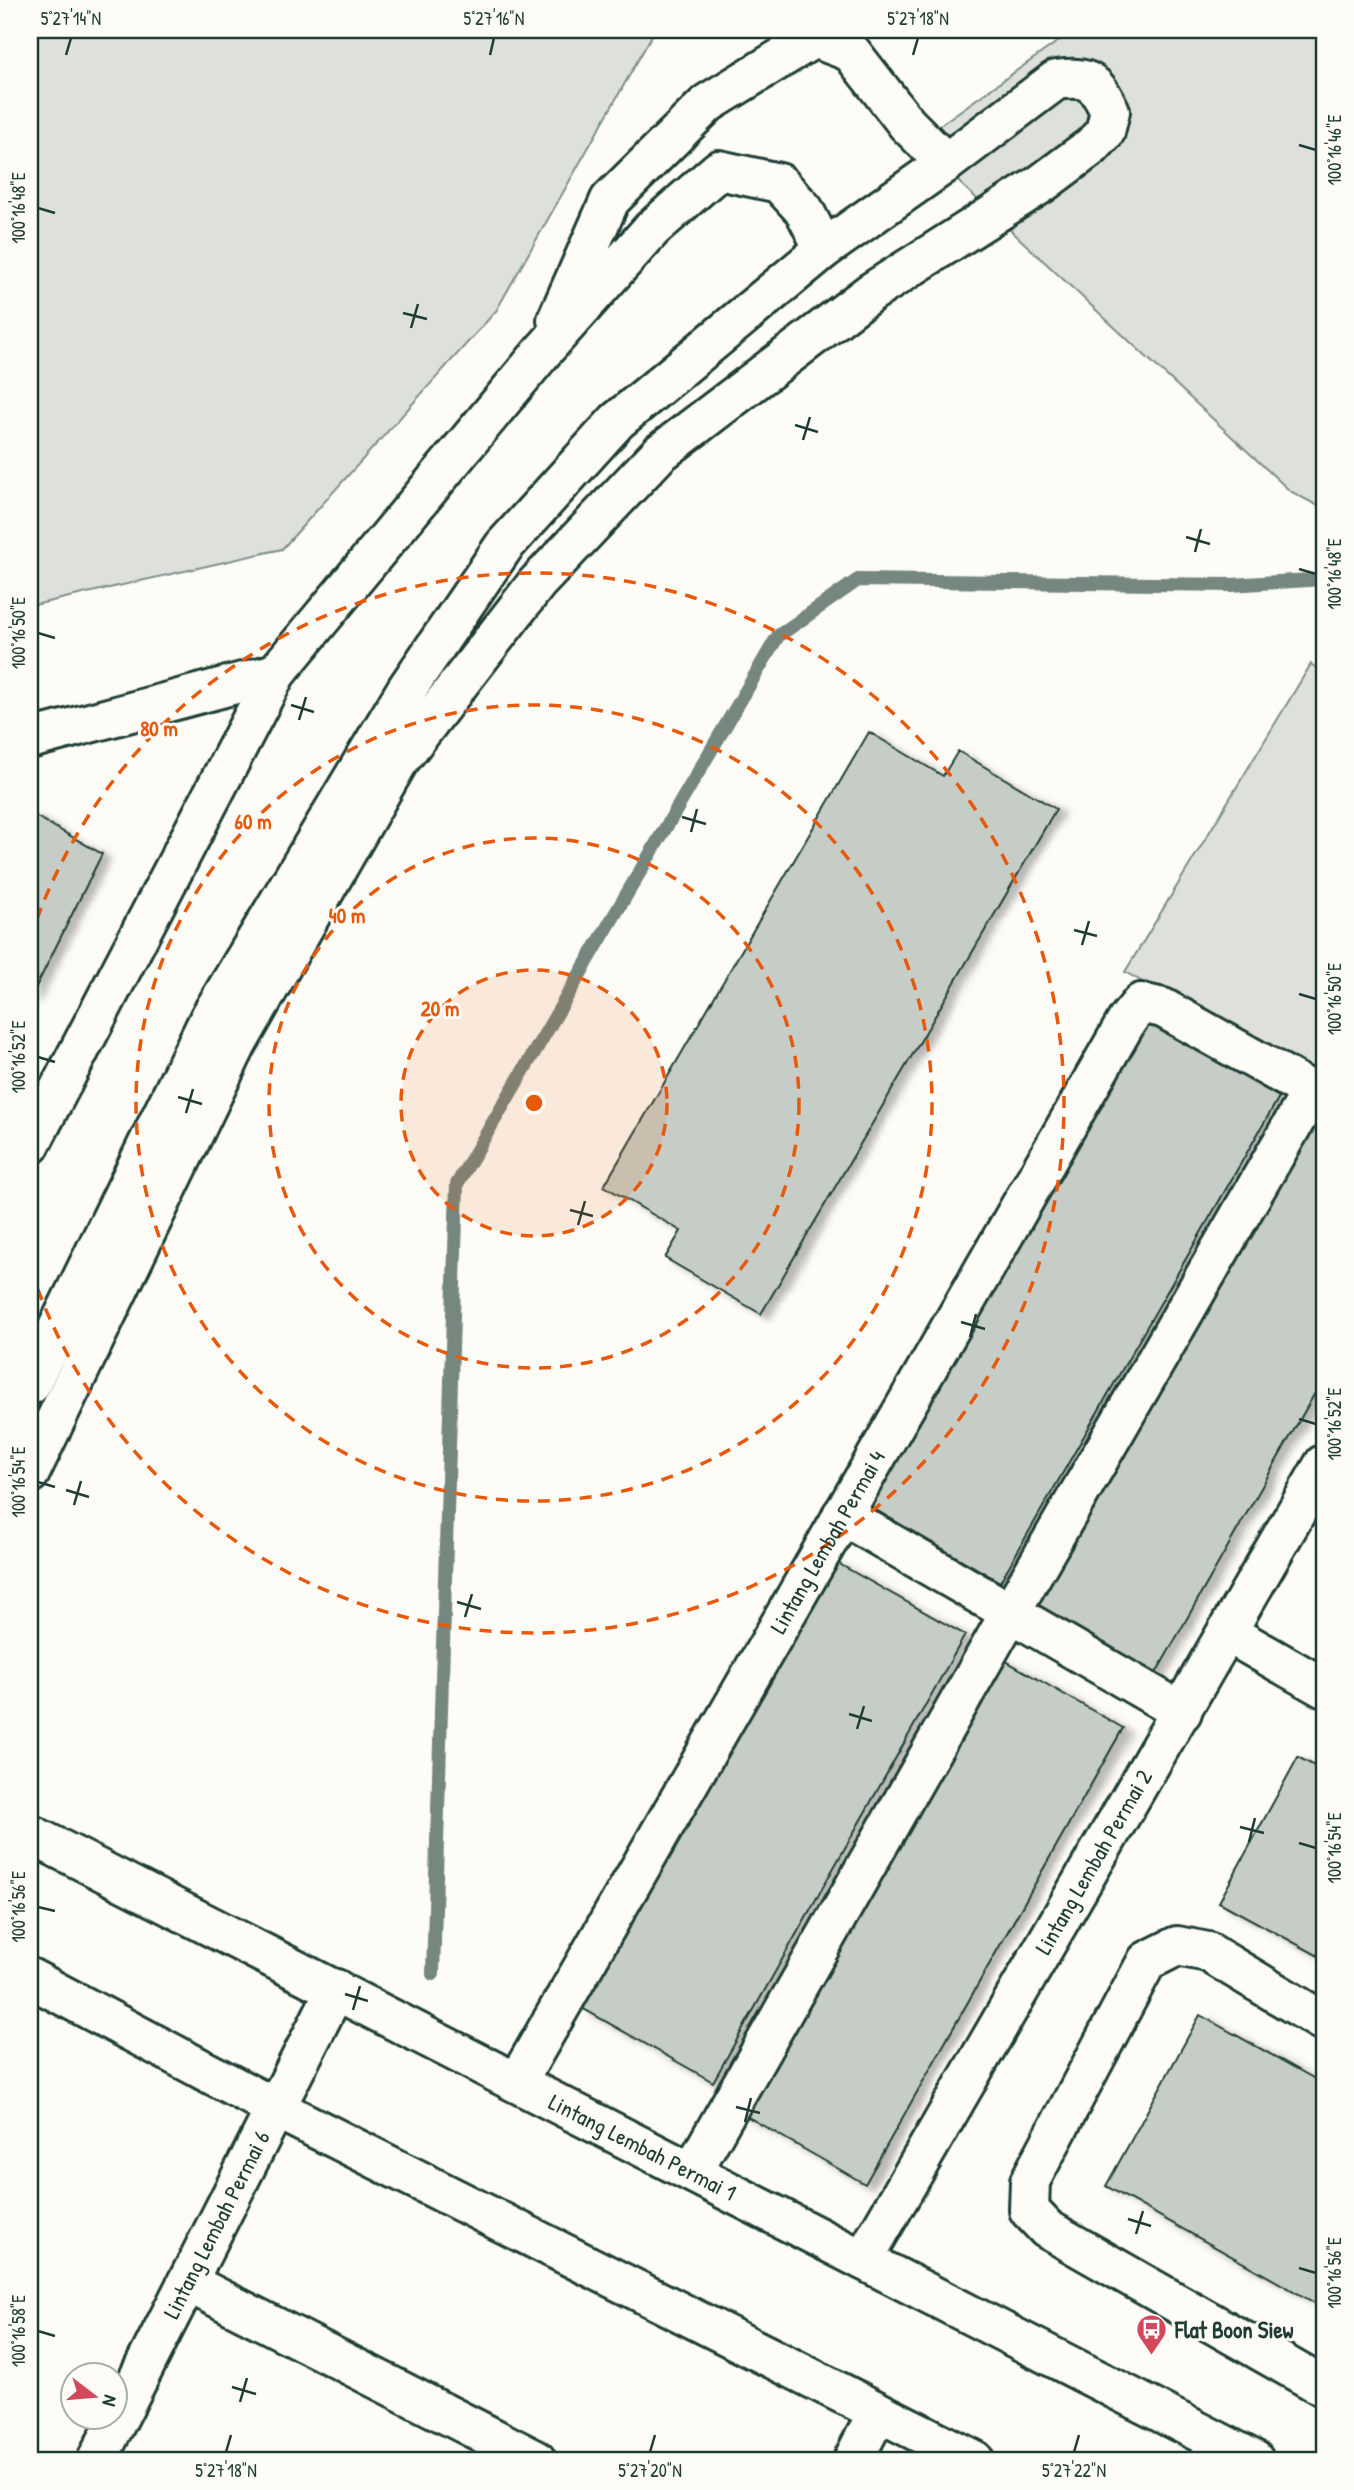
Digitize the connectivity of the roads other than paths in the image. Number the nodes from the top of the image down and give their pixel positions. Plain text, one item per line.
1 (946, 163) junction
2 (824, 249) junction
3 (543, 351) junction
4 (276, 673) junction
5 (30, 739) edge
6 (1318, 1095) edge
7 (30, 1145) edge
8 (30, 1385) edge
9 (1324, 1464) edge
10 (30, 1473) edge
11 (842, 1515) junction
12 (1010, 1612) junction
13 (1228, 1633) junction
14 (1324, 1688) edge
15 (1182, 1712) junction
16 (30, 1833) edge
17 (30, 1978) edge
18 (336, 1989) junction
19 (1324, 2022) edge
20 (517, 2082) junction
21 (275, 2108) junction
22 (692, 2172) junction
23 (863, 2260) junction
24 (187, 2282) junction
25 (1324, 2387) edge
26 (878, 2412) junction
27 (99, 2459) edge
28 (536, 2460) edge
29 (853, 2460) edge
30 (974, 2460) edge
31 (1254, 2460) edge

1 - 2 street
1 - 3 street
1 - 10 street
2 - 3 street
2 - 8 street
3 - 4 street
4 - 5 street
4 - 7 street
6 - 11 street, Lintang Lembah Permai 4
6 - 12 street
9 - 13 street, Lintang Lembah Permai 2
11 - 12 street
11 - 20 street, Lintang Lembah Permai 4
12 - 15 street
12 - 22 street
13 - 14 street
13 - 15 street, Lintang Lembah Permai 2
15 - 23 street, Lintang Lembah Permai 2
16 - 18 street, Lintang Lembah Permai 1
17 - 21 street
18 - 20 street, Lintang Lembah Permai 1
18 - 21 street, Lintang Lembah Permai 6
19 - 25 street
20 - 22 street, Lintang Lembah Permai 1
21 - 24 street, Lintang Lembah Permai 6
21 - 26 street
22 - 23 street, Lintang Lembah Permai 1
23 - 31 street, Lintang Lembah Permai 1
24 - 27 street, Lintang Lembah Permai 6
24 - 28 street
26 - 29 street
26 - 30 street

